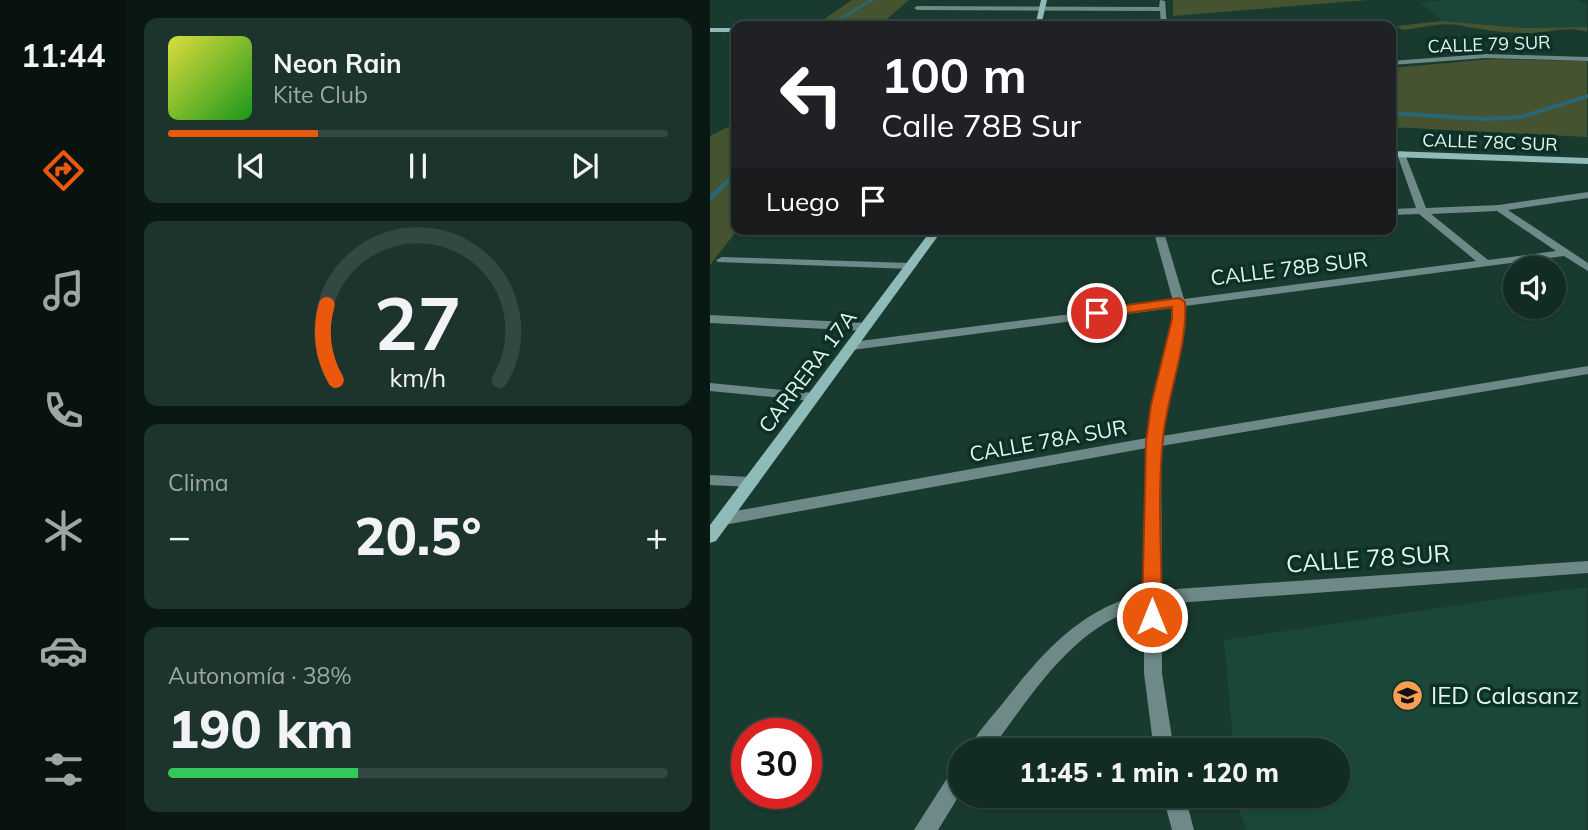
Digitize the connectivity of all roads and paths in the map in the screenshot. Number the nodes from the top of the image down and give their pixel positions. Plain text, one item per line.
1 (1044, 0) edge
2 (1162, 0) edge
3 (917, 8) dead end
4 (1042, 9) junction
5 (1163, 9) junction
6 (1039, 21) edge
7 (1164, 21) edge
8 (710, 30) edge
9 (731, 30) edge
10 (1587, 59) edge
11 (1396, 63) edge
12 (1396, 154) edge
13 (1587, 161) edge
14 (1587, 195) edge
15 (1499, 208) junction
16 (1422, 211) junction
17 (1396, 212) edge
18 (934, 235) edge
19 (1160, 235) edge
20 (1565, 253) junction
21 (722, 260) dead end
22 (1485, 263) junction
23 (911, 265) junction
24 (1587, 268) edge
25 (1179, 302) junction
26 (710, 319) edge
27 (866, 327) junction
28 (852, 346) junction
29 (1587, 370) edge
30 (710, 387) edge
31 (814, 397) junction
32 (1154, 442) junction
33 (710, 480) edge
34 (751, 482) junction
35 (724, 519) junction
36 (710, 537) edge
37 (1587, 567) edge
38 (1152, 598) junction
39 (988, 738) edge
40 (1162, 738) edge
41 (948, 795) edge
42 (1177, 808) edge
43 (925, 830) edge
44 (1183, 830) edge

1 - 4 street
2 - 5 street
3 - 4 street
4 - 5 street
4 - 6 street
5 - 7 street
8 - 9 street
10 - 11 street, CALLE 79 SUR
12 - 13 street, CALLE 78C SUR
12 - 16 street
14 - 15 street
15 - 16 street
15 - 20 street
16 - 17 street
16 - 22 street
18 - 23 street, CARRERA 17A
19 - 25 street
20 - 22 street, CALLE 78B SUR
20 - 24 street
21 - 23 street
22 - 25 street, CALLE 78B SUR
23 - 27 street, CARRERA 17A
25 - 28 street, CALLE 78B SUR
25 - 32 street
26 - 27 street
27 - 28 street, CARRERA 17A
28 - 31 street, CARRERA 17A
29 - 32 street, CALLE 78A SUR
30 - 31 street
31 - 34 street, CARRERA 17A
32 - 35 street, CALLE 78A SUR
32 - 38 street
33 - 34 street
34 - 35 street, CARRERA 17A
35 - 36 street, CARRERA 17A
37 - 38 street, CALLE 78 SUR
38 - 39 street, CALLE 78 SUR
38 - 40 street
41 - 43 street
42 - 44 street

